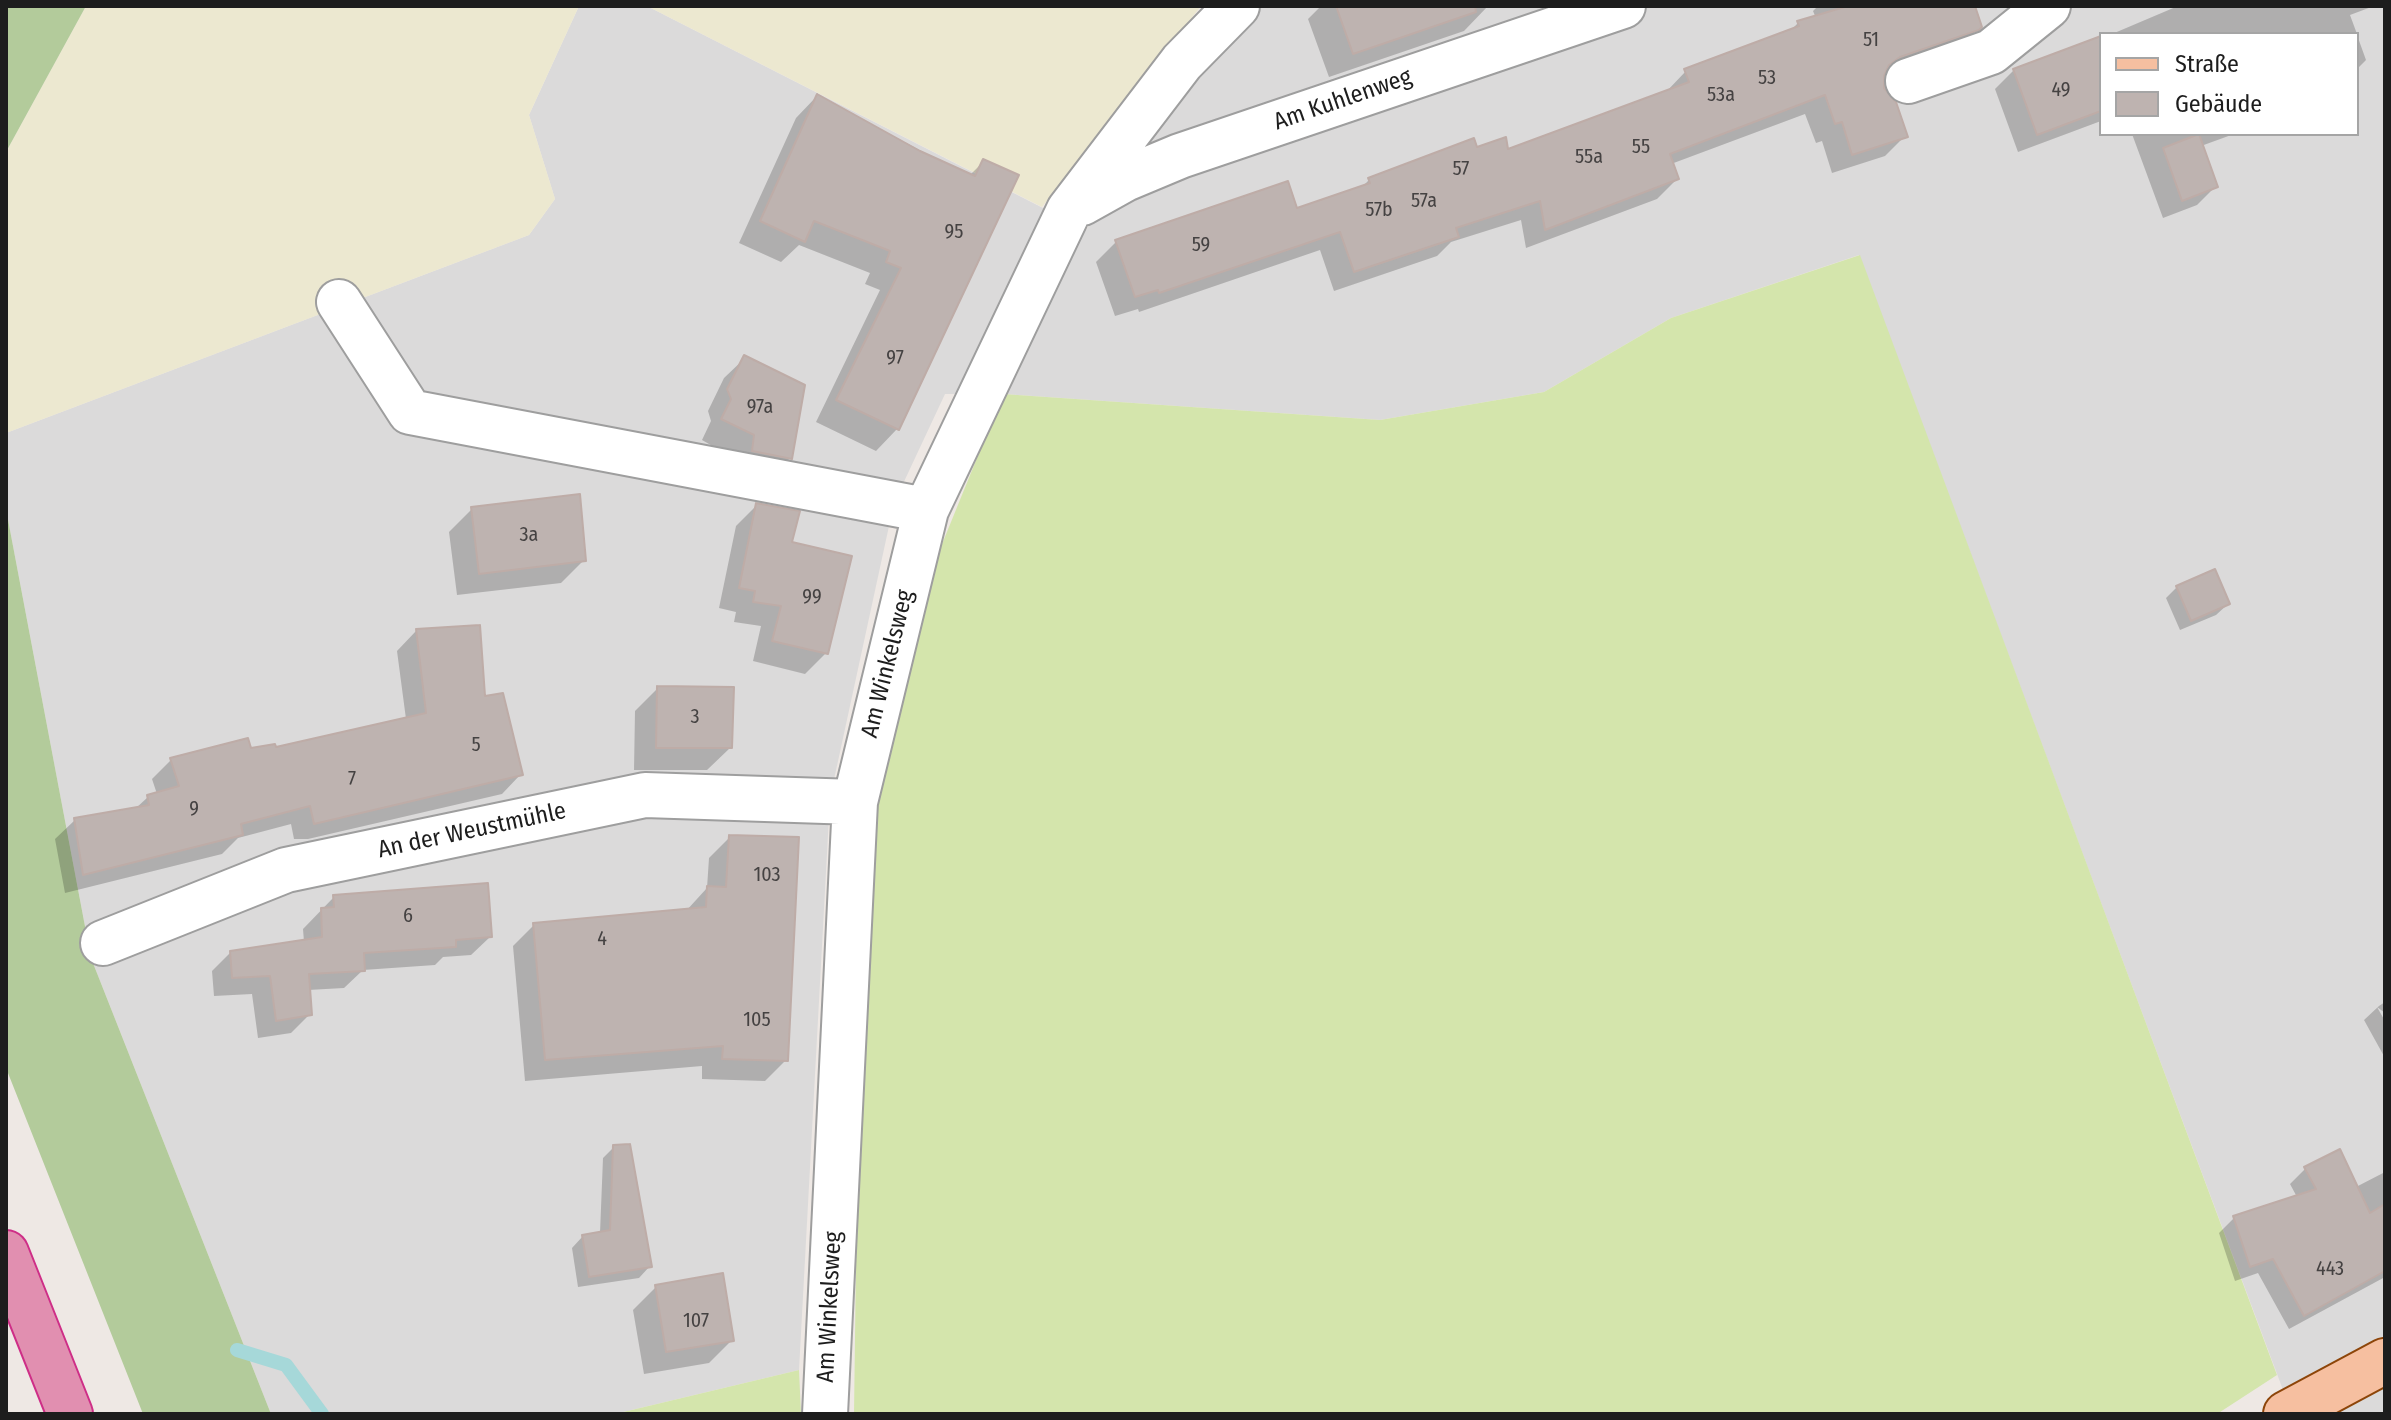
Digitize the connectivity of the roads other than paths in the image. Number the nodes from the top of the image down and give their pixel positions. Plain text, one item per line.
1 (1237, 6) edge
2 (1623, 6) edge
3 (2048, 6) edge
4 (1908, 81) dead end
5 (1069, 210) junction
6 (339, 302) dead end
7 (926, 510) junction
8 (855, 802) junction
9 (103, 943) dead end
10 (6, 1253) edge
11 (2385, 1361) edge
12 (70, 1414) edge
13 (825, 1414) edge
14 (2286, 1414) edge

1 - 5 street, Am Winkelsweg
2 - 5 street, Am Kuhlenweg
3 - 4 street
5 - 7 street, Am Winkelsweg
6 - 7 street
7 - 8 street, Am Winkelsweg
8 - 9 street, An der Weustmühle
8 - 13 street, Am Winkelsweg
10 - 12 highway
11 - 14 main road

